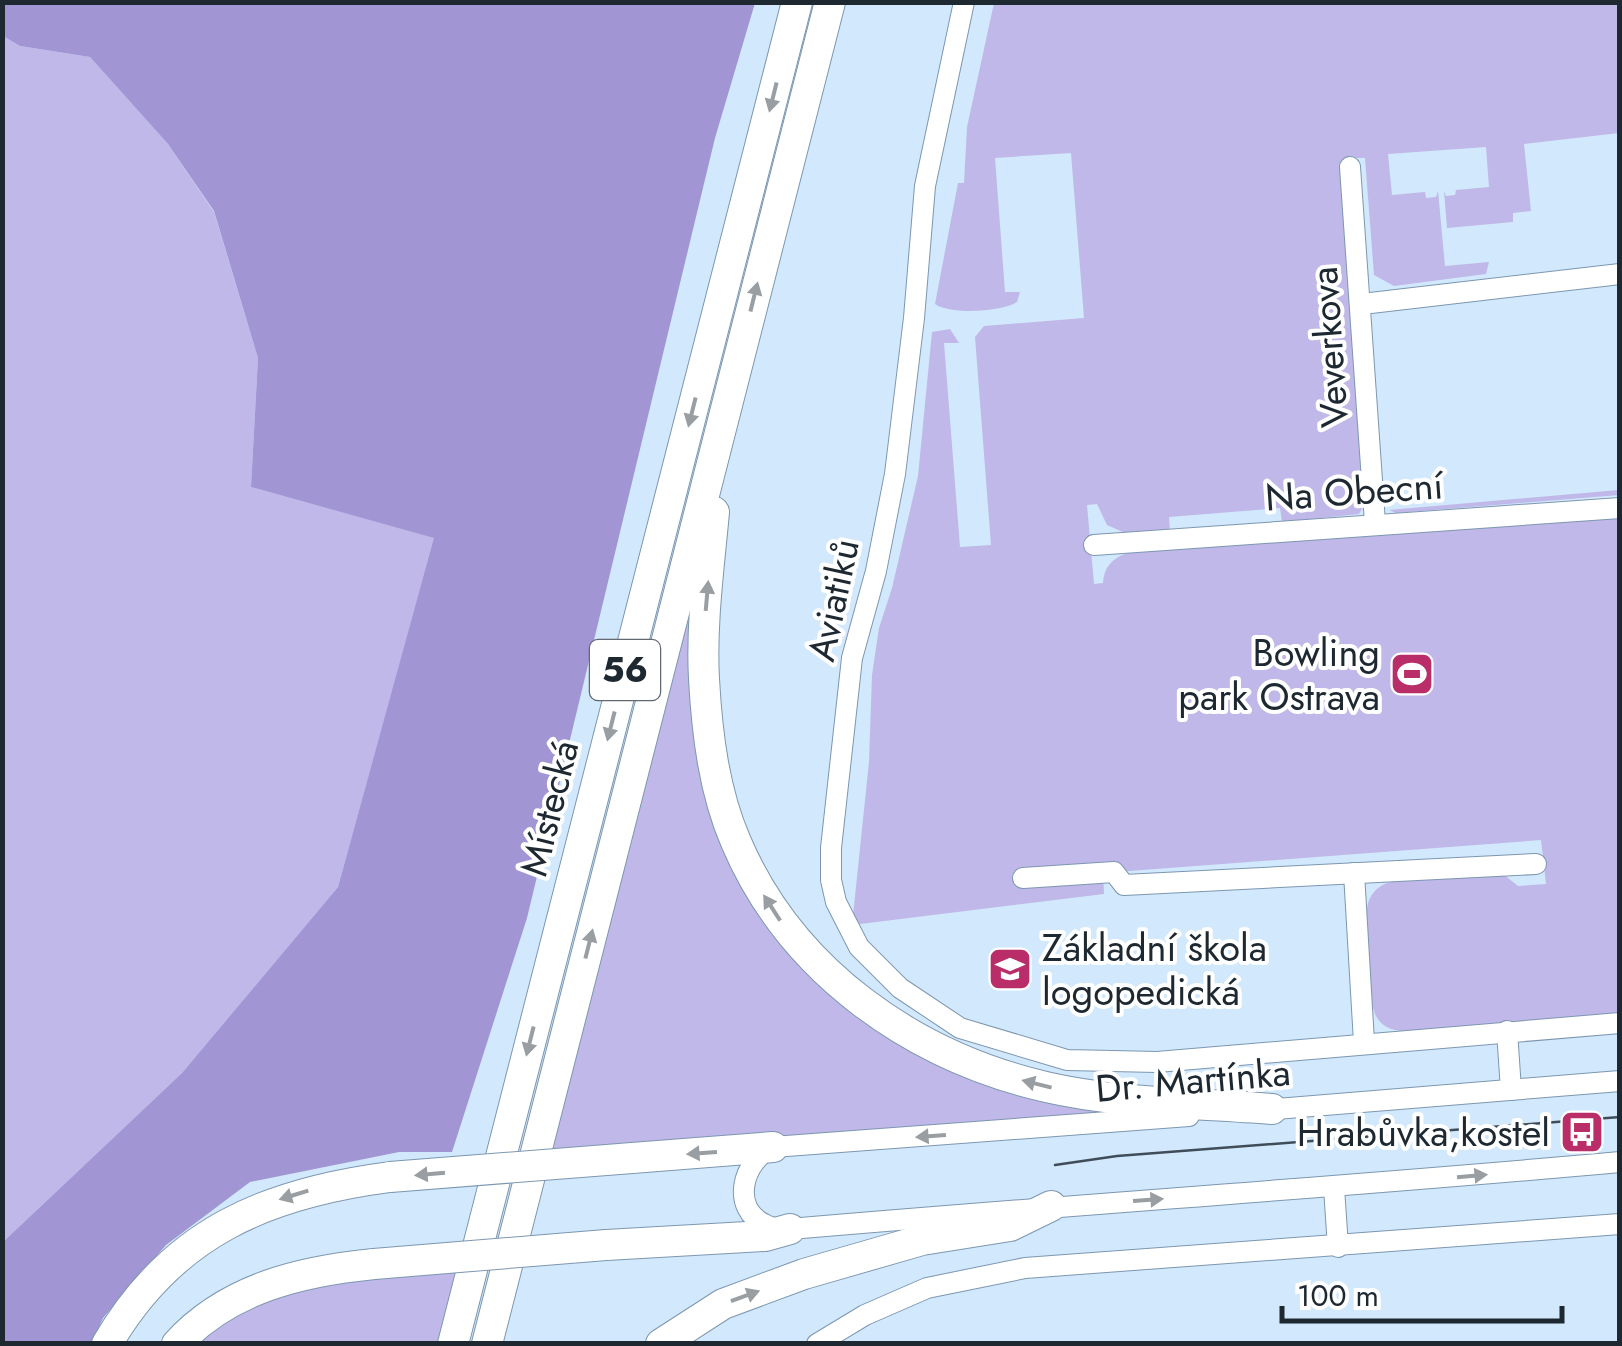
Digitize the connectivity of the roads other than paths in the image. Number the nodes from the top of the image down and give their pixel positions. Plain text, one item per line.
1 (797, 2) edge
2 (830, 2) edge
3 (964, 2) edge
4 (1350, 167) dead end
5 (1620, 274) edge
6 (1362, 304) junction
7 (721, 426) junction
8 (1620, 508) edge
9 (1375, 523) junction
10 (1094, 545) dead end
11 (1536, 864) dead end
12 (1354, 873) junction
13 (1023, 878) dead end
14 (1620, 1023) edge
15 (1507, 1031) junction
16 (1364, 1042) junction
17 (1620, 1082) edge
18 (1510, 1090) junction
19 (1272, 1109) junction
20 (772, 1148) junction
21 (1620, 1162) edge
22 (1334, 1188) junction
23 (1050, 1206) junction
24 (1620, 1224) edge
25 (790, 1229) junction
26 (1338, 1247) junction
27 (453, 1342) edge
28 (107, 1344) edge
29 (177, 1344) edge
30 (487, 1344) edge
31 (660, 1344) edge
32 (817, 1344) edge

1 -> 27 highway, Místecká / 56
7 -> 2 highway, Místecká / 56
3 - 16 street, Aviatiků
4 - 6 street, Veverkova
5 - 6 street
6 - 9 street, Veverkova
19 -> 7 highway, 56
30 -> 7 highway, Místecká / 56
8 - 9 street, Na Obecní
9 - 10 street, Na Obecní
11 - 12 street
12 - 13 street
12 - 16 street
14 - 15 street, Aviatiků
15 - 16 street, Aviatiků
15 - 18 street
17 - 18 street, Dr. Martínka
18 - 19 street, Dr. Martínka
19 -> 20 street, Dr. Martínka
20 - 25 street
20 -> 28 highway, bridge
22 -> 21 street
23 -> 22 street
22 - 26 street
23 - 25 street
31 -> 23 highway
24 - 26 street
25 - 29 highway, bridge
26 - 32 street

